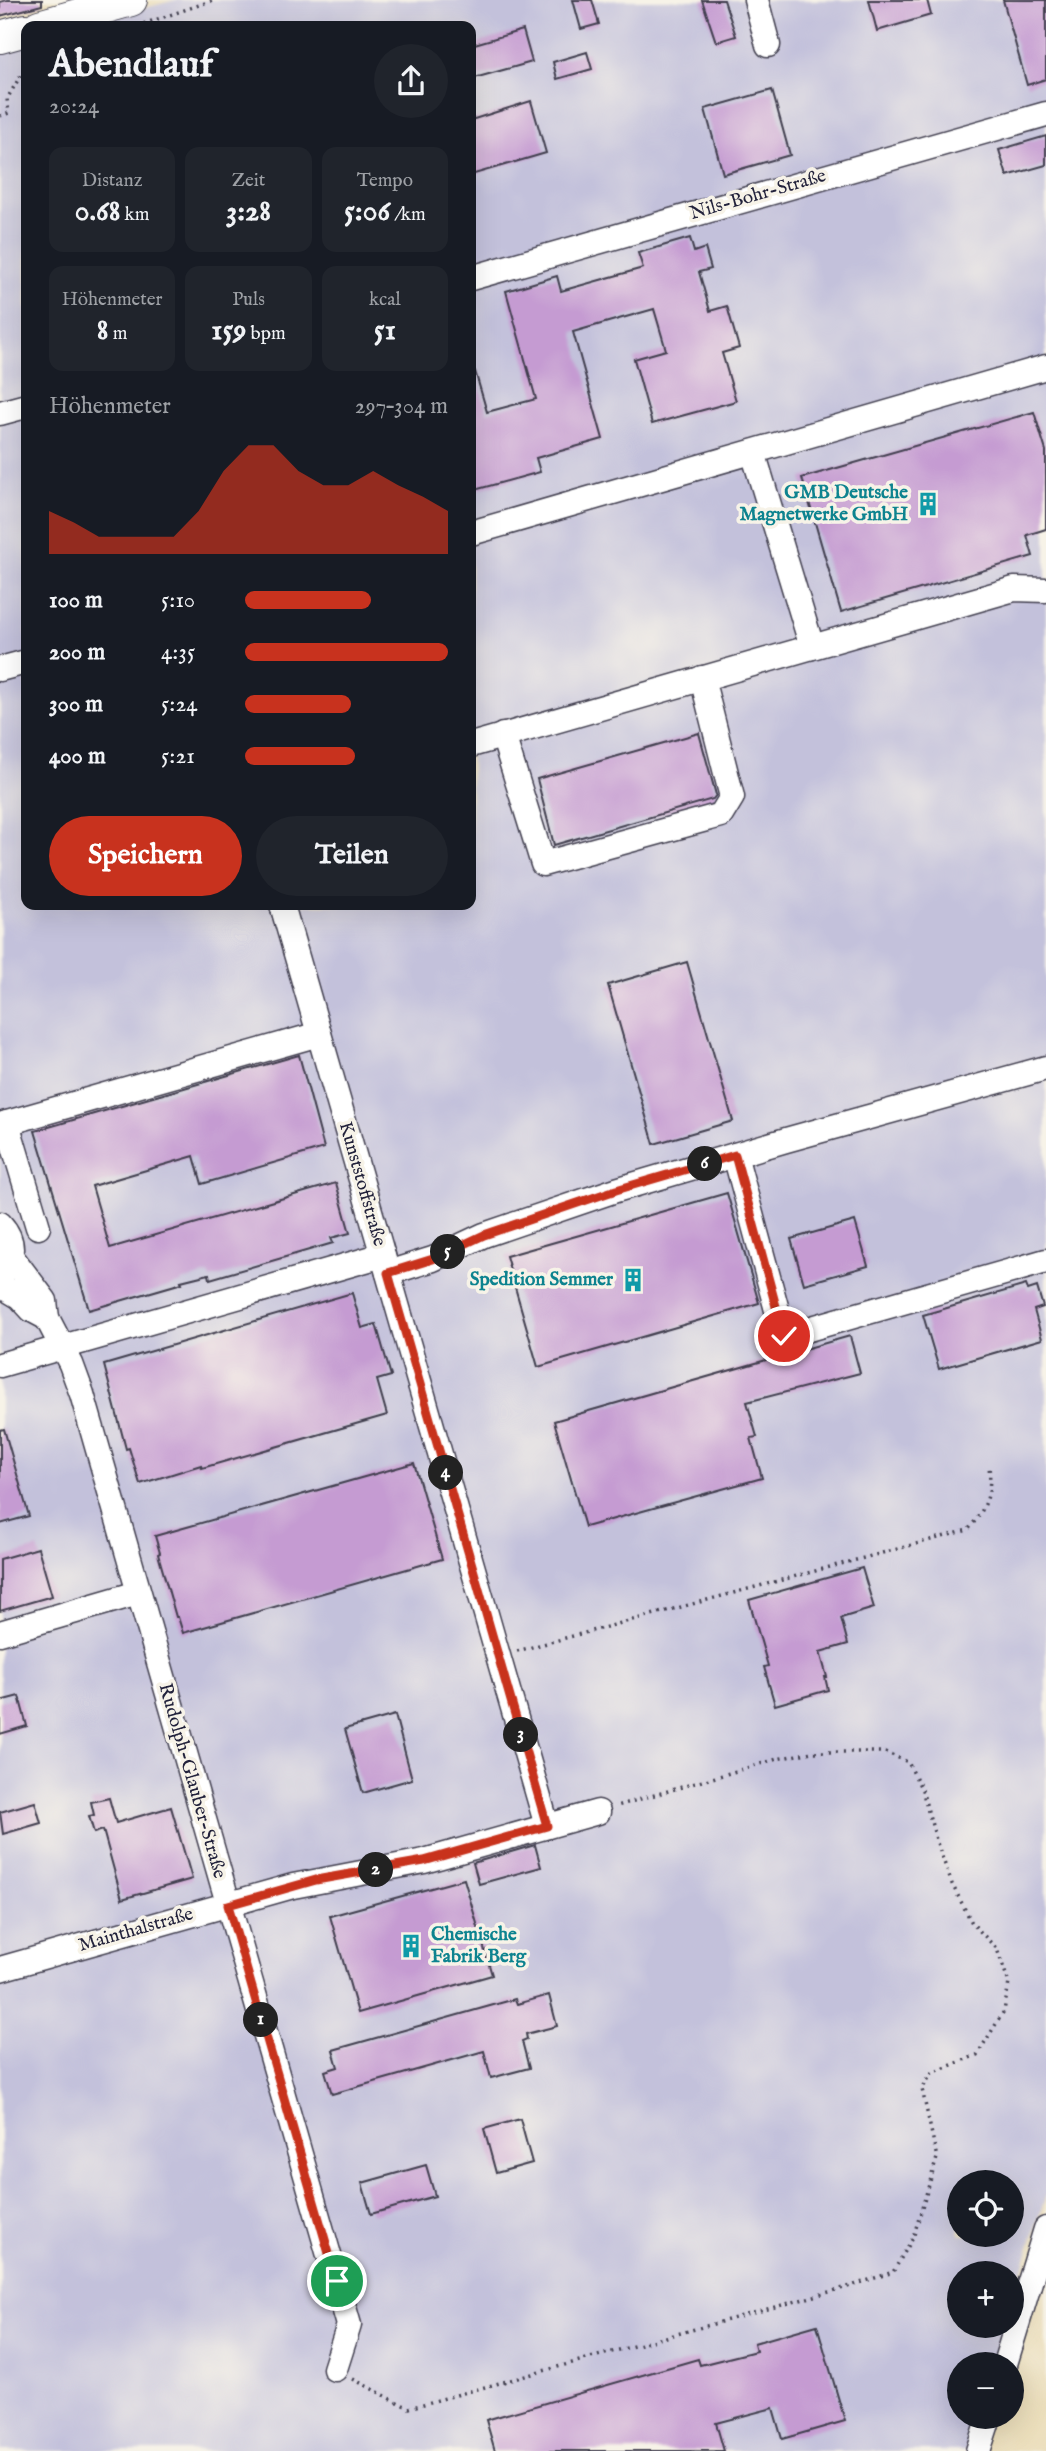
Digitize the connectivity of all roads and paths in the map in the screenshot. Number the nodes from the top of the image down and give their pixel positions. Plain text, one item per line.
1 (131, 0) edge
2 (214, 0) edge
3 (756, 0) edge
4 (56, 21) edge
5 (152, 21) edge
6 (21, 31) edge
7 (0, 37) edge
8 (768, 46) dead end
9 (21, 75) edge
10 (1046, 114) edge
11 (0, 116) edge
12 (476, 277) edge
13 (1046, 367) edge
14 (21, 407) edge
15 (0, 413) edge
16 (753, 452) junction
17 (476, 532) edge
18 (1046, 590) edge
19 (812, 647) junction
20 (21, 663) edge
21 (0, 669) edge
22 (702, 678) junction
23 (503, 735) junction
24 (476, 743) edge
25 (283, 910) edge
26 (319, 1034) junction
27 (1046, 1069) edge
28 (4, 1124) edge
29 (735, 1155) junction
30 (0, 1224) edge
31 (38, 1227) dead end
32 (1046, 1261) edge
33 (385, 1264) junction
34 (6, 1266) edge
35 (0, 1285) edge
36 (47, 1318) junction
37 (64, 1348) junction
38 (0, 1365) edge
39 (989, 1466) dead end
40 (138, 1593) junction
41 (0, 1633) edge
42 (498, 1656) junction
43 (598, 1812) joint
44 (547, 1826) junction
45 (228, 1905) junction
46 (0, 1969) edge
47 (1046, 2229) edge
48 (1009, 2352) edge
49 (335, 2369) joint
50 (985, 2429) edge
51 (978, 2451) edge

1 - 4 main road
2 - 5 path
3 - 8 street
6 - 7 main road
9 - 11 path
10 - 12 street, Nils-Bohr-Straße
13 - 16 street
14 - 15 street
16 - 17 street
16 - 19 street
18 - 19 street
19 - 22 street
20 - 21 street
22 - 23 street
22 - 23 street
23 - 24 street
25 - 26 street, Kunststoffstraße
26 - 28 street
26 - 33 street, Kunststoffstraße
27 - 29 street
28 - 31 street
29 - 32 street
29 - 33 street
30 - 34 street, Rudolph-Glauber-Straße
33 - 37 street
33 - 42 street, Kunststoffstraße
34 - 36 street, Rudolph-Glauber-Straße
35 - 36 street, Rudolph-Glauber-Straße
36 - 37 street, Rudolph-Glauber-Straße
37 - 38 street
37 - 40 street, Rudolph-Glauber-Straße
39 - 42 path
40 - 41 street
40 - 45 street, Rudolph-Glauber-Straße
42 - 44 street, Kunststoffstraße
43 - 44 street, Mainthalstraße
43 - 49 path
44 - 45 street, Mainthalstraße
45 - 46 street, Mainthalstraße
45 - 49 street, Rudolph-Glauber-Straße
47 - 48 street
50 - 51 street

